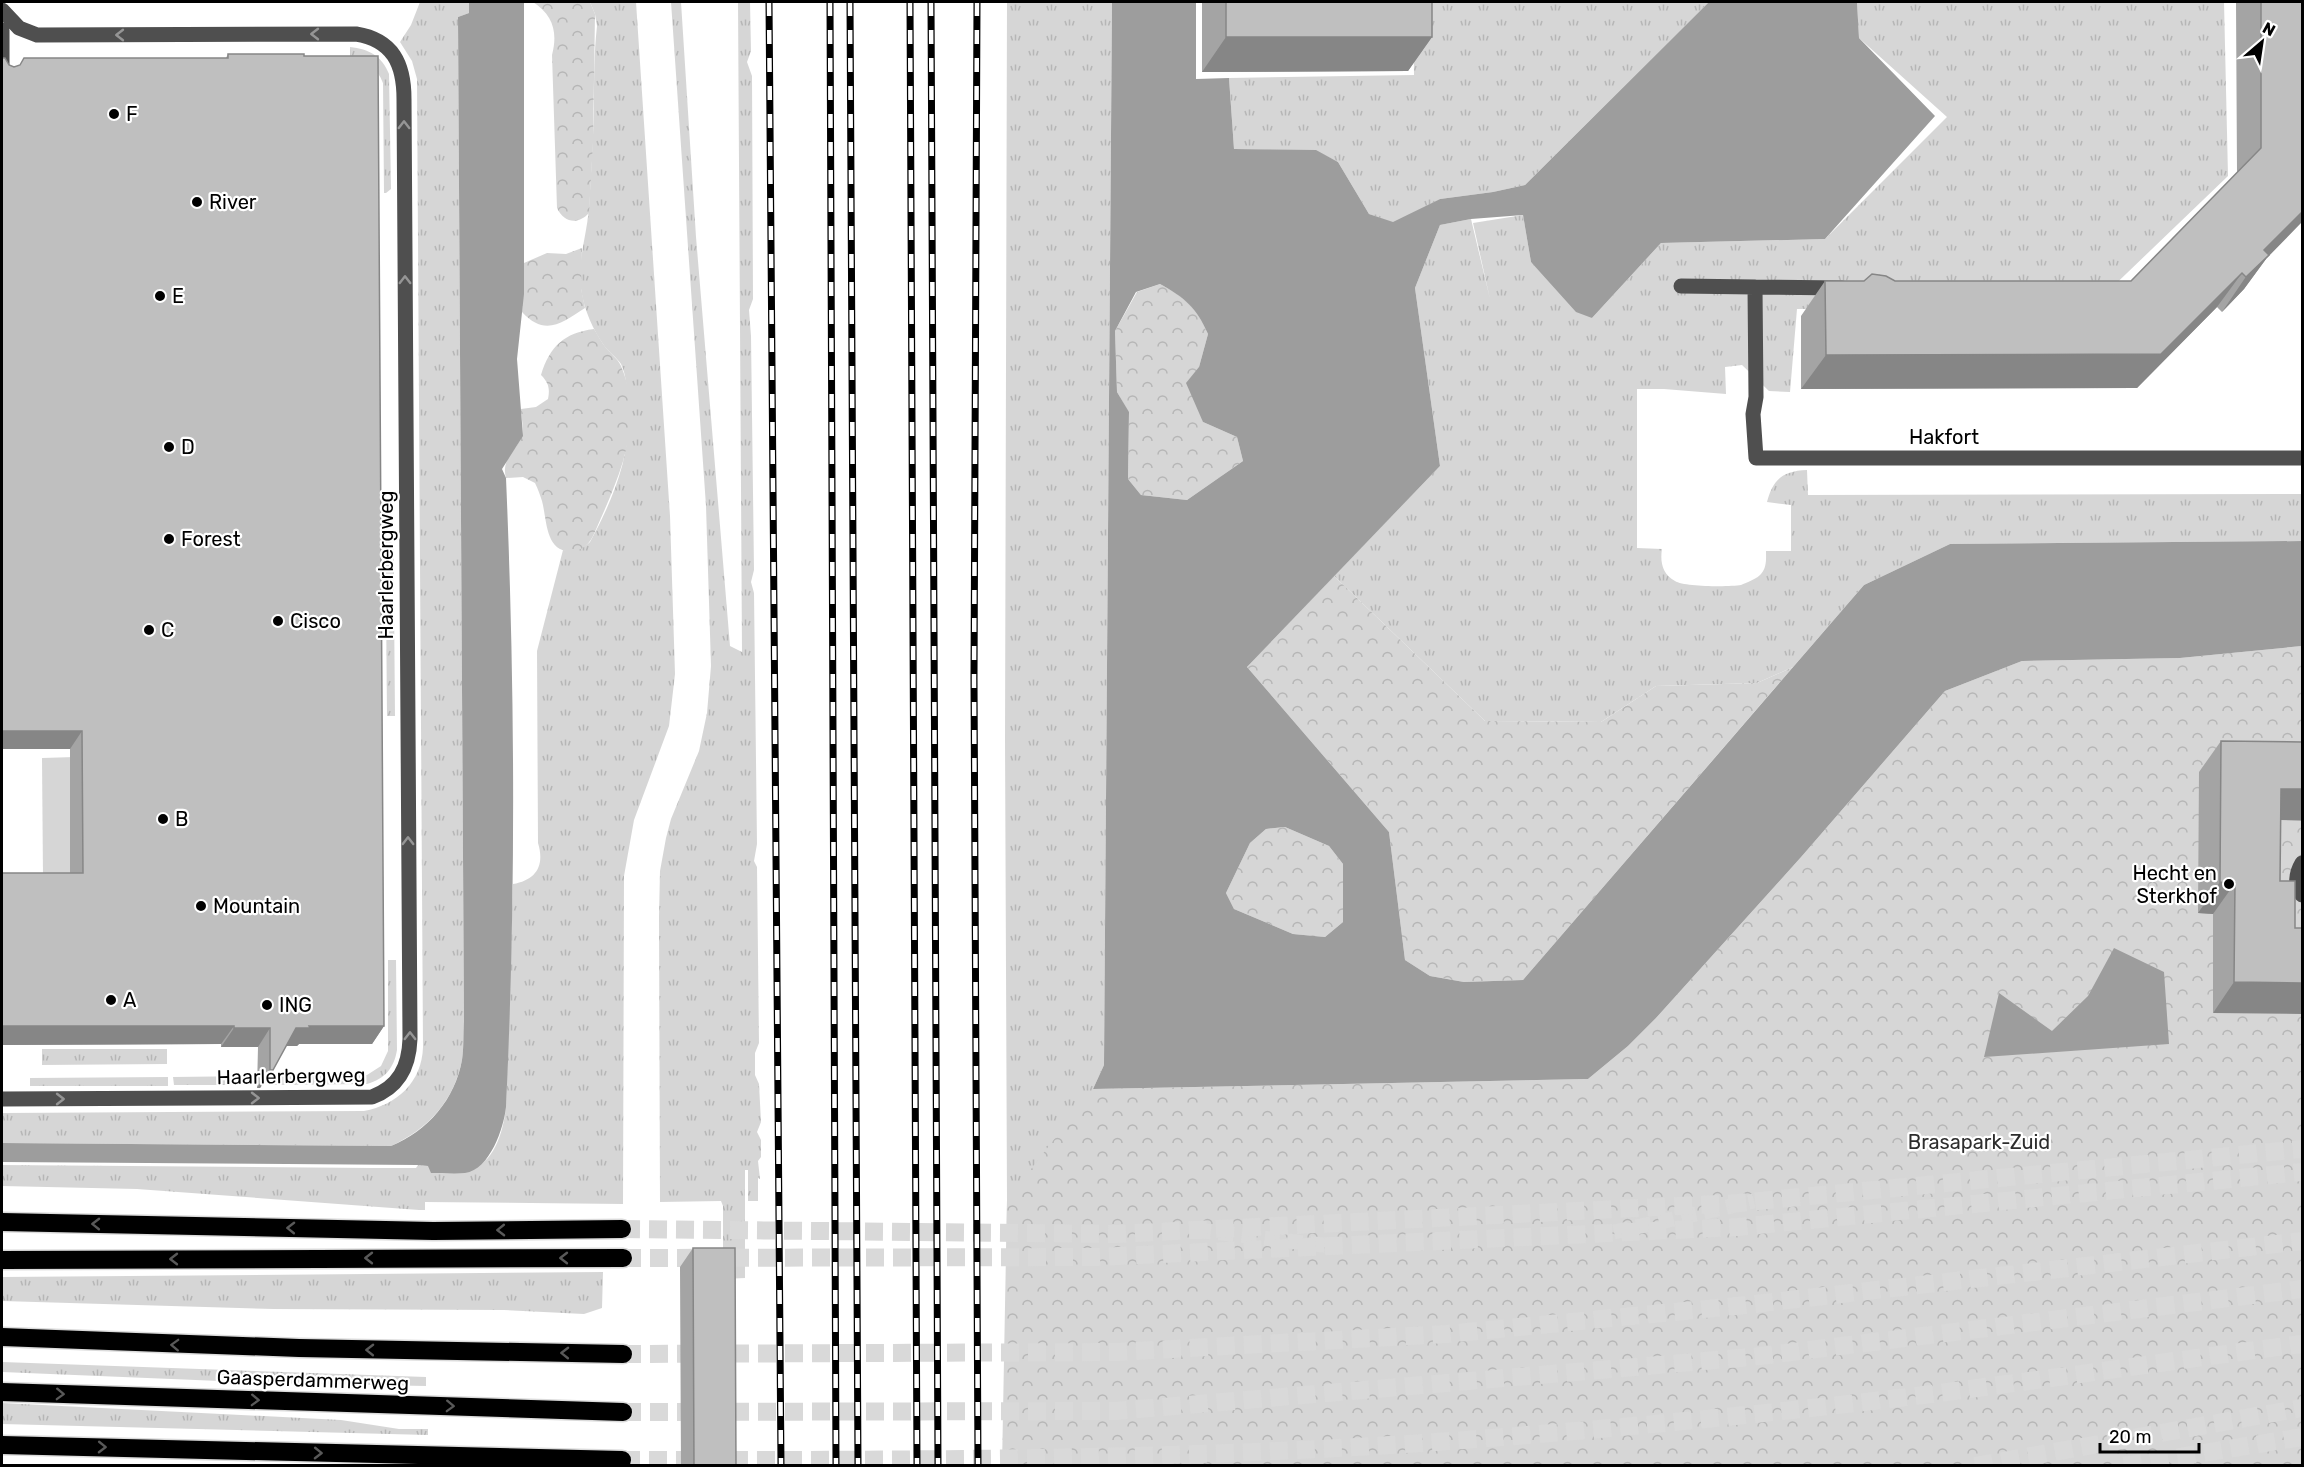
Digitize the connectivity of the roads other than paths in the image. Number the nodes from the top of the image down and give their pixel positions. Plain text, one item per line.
1 (2, 10) edge
2 (2, 30) edge
3 (2, 75) edge
4 (1681, 286) dead end
5 (1755, 287) junction
6 (1859, 288) edge
7 (2302, 458) edge
8 (2302, 863) edge
9 (2302, 895) edge
10 (2, 1099) edge
11 (2, 1222) edge
12 (622, 1228) tunnel mouth
13 (623, 1258) tunnel mouth
14 (2, 1260) edge
15 (2, 1337) edge
16 (623, 1354) tunnel mouth
17 (2, 1392) edge
18 (623, 1412) tunnel mouth
19 (2, 1445) edge
20 (622, 1460) tunnel mouth

10 -> 1 street, Haarlerbergweg
2 - 3 street
4 - 5 street
5 - 6 street
5 - 7 street, Hakfort
8 - 9 street
12 -> 11 highway
13 -> 14 highway
16 -> 15 highway, Gaasperdammerweg
17 -> 18 highway, Gaasperdammerweg
19 -> 20 highway

